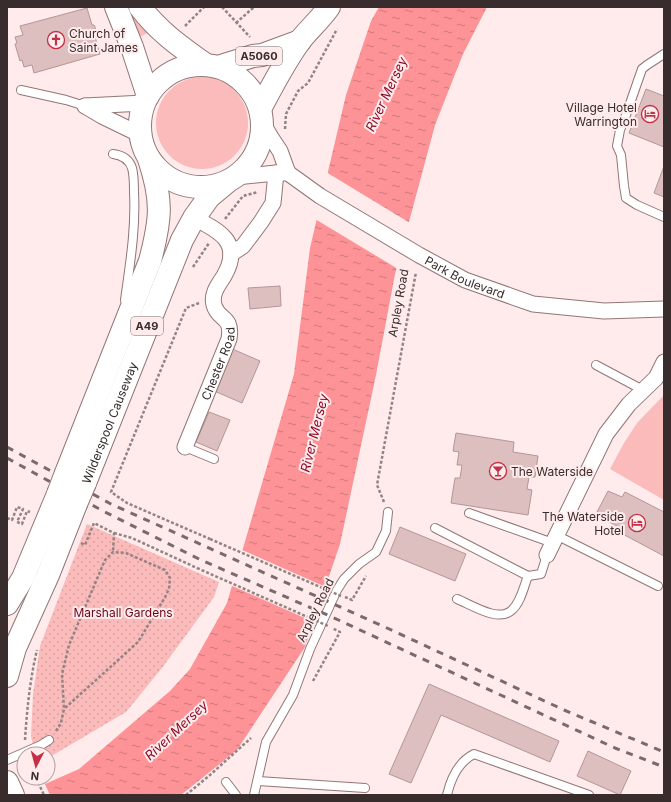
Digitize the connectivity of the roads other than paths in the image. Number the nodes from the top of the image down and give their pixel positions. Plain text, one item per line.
1 (116, 7) edge
2 (140, 7) edge
3 (334, 15) edge
4 (300, 41) junction
5 (664, 54) edge
6 (212, 66) junction
7 (21, 90) dead end
8 (146, 100) junction
9 (85, 106) junction
10 (261, 115) junction
11 (141, 135) junction
12 (113, 154) dead end
13 (149, 158) junction
14 (282, 173) junction
15 (232, 179) junction
16 (664, 217) edge
17 (194, 218) junction
18 (231, 254) junction
19 (664, 309) edge
20 (121, 332) junction
21 (664, 362) edge
22 (596, 365) dead end
23 (643, 390) junction
24 (186, 447) joint
25 (214, 459) dead end
26 (76, 478) junction
27 (67, 499) junction
28 (388, 512) road end
29 (469, 513) dead end
30 (435, 528) dead end
31 (552, 544) junction
32 (528, 576) junction
33 (658, 586) dead end
34 (457, 599) dead end
35 (7, 604) edge
36 (7, 676) edge
37 (49, 740) road end
38 (7, 760) edge
39 (258, 781) junction
40 (7, 782) edge
41 (226, 782) dead end
42 (365, 788) dead end
43 (13, 795) edge
44 (236, 795) edge
45 (254, 795) edge
46 (447, 795) edge
47 (590, 795) edge

1 - 8 highway, A49
2 - 6 highway
3 - 4 highway, A5060
4 - 6 highway, A5060
4 - 10 highway, A5060
5 - 16 lane
6 - 8 highway, A49
6 - 10 highway
7 - 9 lane
8 - 9 street
8 - 11 highway, A49
9 - 11 street
10 - 14 street
10 - 15 highway, A49
11 - 13 highway, A49
12 - 20 lane, Wilderspool Causeway
13 - 15 highway, A49
13 - 20 highway, Wilderspool Causeway / A49
14 - 15 street
14 - 18 street
14 - 19 street, Park Boulevard
15 - 17 highway, Wilderspool Causeway / A49
17 - 18 street
17 - 26 highway, Wilderspool Causeway / A49
18 - 24 street, Chester Road
20 - 26 highway, Wilderspool Causeway / A49
21 - 23 street
22 - 23 lane
23 - 31 street
24 - 25 lane, Chester Road
26 - 27 highway, Wilderspool Causeway / A49, bridge
27 - 35 highway, Wilderspool Causeway / A49
27 - 36 highway, Wilderspool Causeway / A49
28 - 39 lane, Arpley Road
29 - 31 lane
30 - 32 lane
31 - 32 lane
31 - 33 lane
32 - 34 lane
37 - 38 lane
39 - 42 lane
39 - 45 lane, Arpley Road
40 - 43 highway
41 - 44 lane
46 - 47 lane

